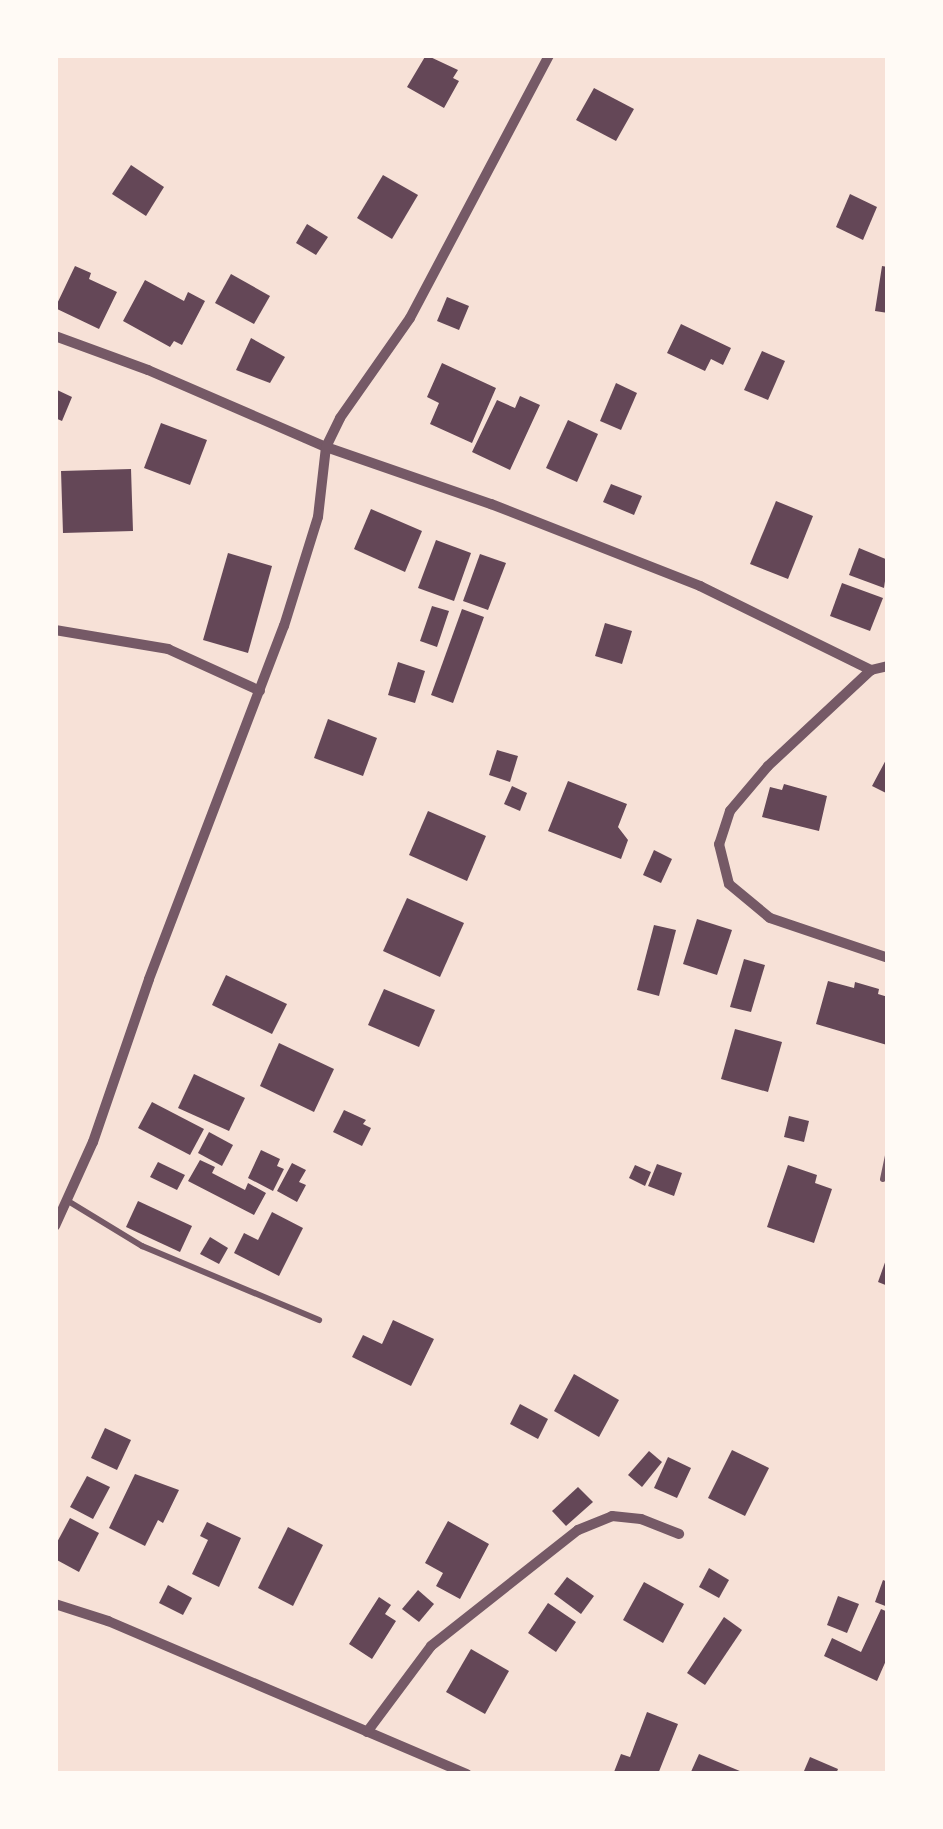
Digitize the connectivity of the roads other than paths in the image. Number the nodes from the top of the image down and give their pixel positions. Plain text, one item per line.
1 (549, 55) edge
2 (55, 336) edge
3 (326, 448) junction
4 (55, 630) edge
5 (888, 666) edge
6 (871, 670) junction
7 (260, 691) junction
8 (888, 958) edge
9 (888, 1156) edge
10 (883, 1178) dead end
11 (67, 1201) junction
12 (55, 1226) edge
13 (318, 1320) dead end
14 (679, 1534) dead end
15 (55, 1604) edge
16 (367, 1732) junction
17 (467, 1774) edge

1 - 3 street
2 - 3 street
3 - 6 street
3 - 7 street
4 - 7 street
5 - 6 street
6 - 8 street
7 - 11 street
9 - 10 lane
11 - 12 street
11 - 13 lane
14 - 16 street
15 - 16 street
16 - 17 street

